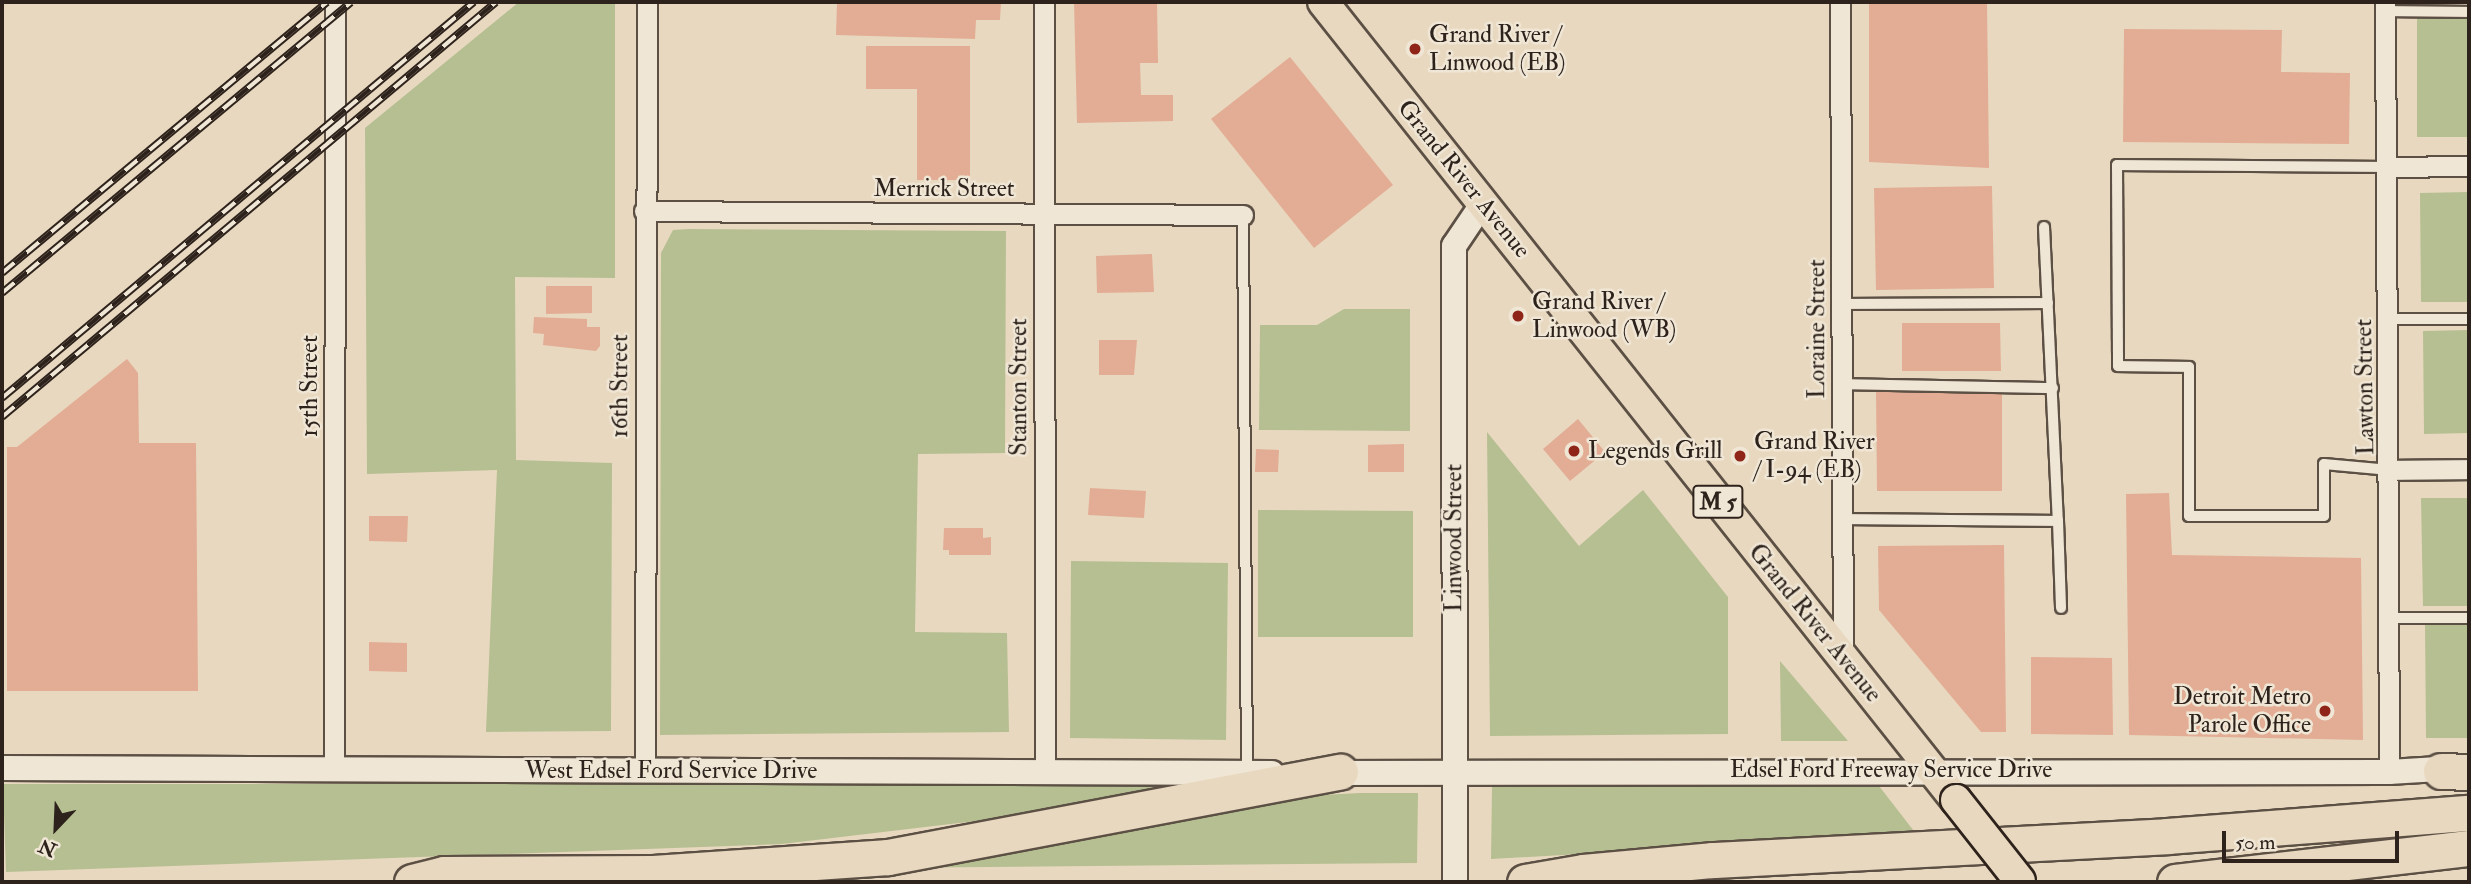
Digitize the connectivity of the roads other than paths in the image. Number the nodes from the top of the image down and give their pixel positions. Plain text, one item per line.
1 (335, 2) edge
2 (647, 2) edge
3 (1044, 2) edge
4 (1323, 2) edge
5 (1840, 2) edge
6 (2385, 6) edge
7 (2469, 12) edge
8 (2469, 166) edge
9 (2387, 167) junction
10 (1483, 203) junction
11 (645, 211) junction
12 (1043, 212) junction
13 (1244, 215) joint
14 (2044, 227) dead end
15 (2048, 303) junction
16 (1842, 304) junction
17 (2469, 318) edge
18 (2389, 319) junction
19 (1842, 384) junction
20 (2053, 388) junction
21 (2469, 469) edge
22 (2390, 470) junction
23 (1843, 519) junction
24 (2057, 521) junction
25 (2061, 608) dead end
26 (2390, 618) junction
27 (2469, 618) edge
28 (1843, 656) junction
29 (2, 768) edge
30 (2460, 769) edge
31 (645, 770) junction
32 (1454, 770) junction
33 (1933, 770) junction
34 (334, 771) junction
35 (1045, 772) junction
36 (1340, 772) junction
37 (2389, 772) junction
38 (1247, 773) junction
39 (2469, 813) edge
40 (2469, 848) edge
41 (412, 882) edge
42 (1455, 882) edge
43 (1525, 882) edge
44 (2021, 882) edge
45 (2175, 882) edge

1 - 34 street, 15th Street
2 - 11 street, 16th Street
3 - 12 street, Stanton Street
4 - 10 main road, Grand River Avenue / M 5
5 - 16 street, Loraine Street
6 - 7 lane
6 - 9 street, Lawton Street
8 - 9 street
9 - 18 street, Lawton Street
9 - 22 lane
10 - 28 main road, Grand River Avenue / M 5
10 - 32 street, Linwood Street
11 - 12 street, Merrick Street
11 - 31 street, 16th Street
12 - 13 street, Merrick Street
12 - 35 street, Stanton Street
13 - 38 lane
14 - 15 lane
15 - 16 lane
15 - 20 lane
16 - 19 street, Loraine Street
17 - 18 lane
18 - 22 street, Lawton Street
19 - 20 lane
19 - 23 street, Loraine Street
20 - 24 lane
21 - 22 street
22 - 26 street, Lawton Street
23 - 24 lane
23 - 28 street, Loraine Street
24 - 25 lane
26 - 27 lane
26 - 37 street, Lawton Street
28 - 33 main road, Grand River Avenue / M 5
29 - 34 street, West Edsel Ford Service Drive
30 - 37 street, Edsel Ford Freeway Service Drive
31 - 34 street, West Edsel Ford Service Drive
31 - 35 street, West Edsel Ford Service Drive
32 - 33 street, Edsel Ford Freeway Service Drive
32 - 36 street, Edsel Ford Freeway Service Drive
32 - 42 street, Linwood Street
33 - 37 street, Edsel Ford Freeway Service Drive
33 - 44 main road, Grand River Avenue / M 5, bridge
35 - 38 street, West Edsel Ford Service Drive
36 - 38 street, West Edsel Ford Service Drive
36 - 41 highway
39 - 43 highway
40 - 45 highway

